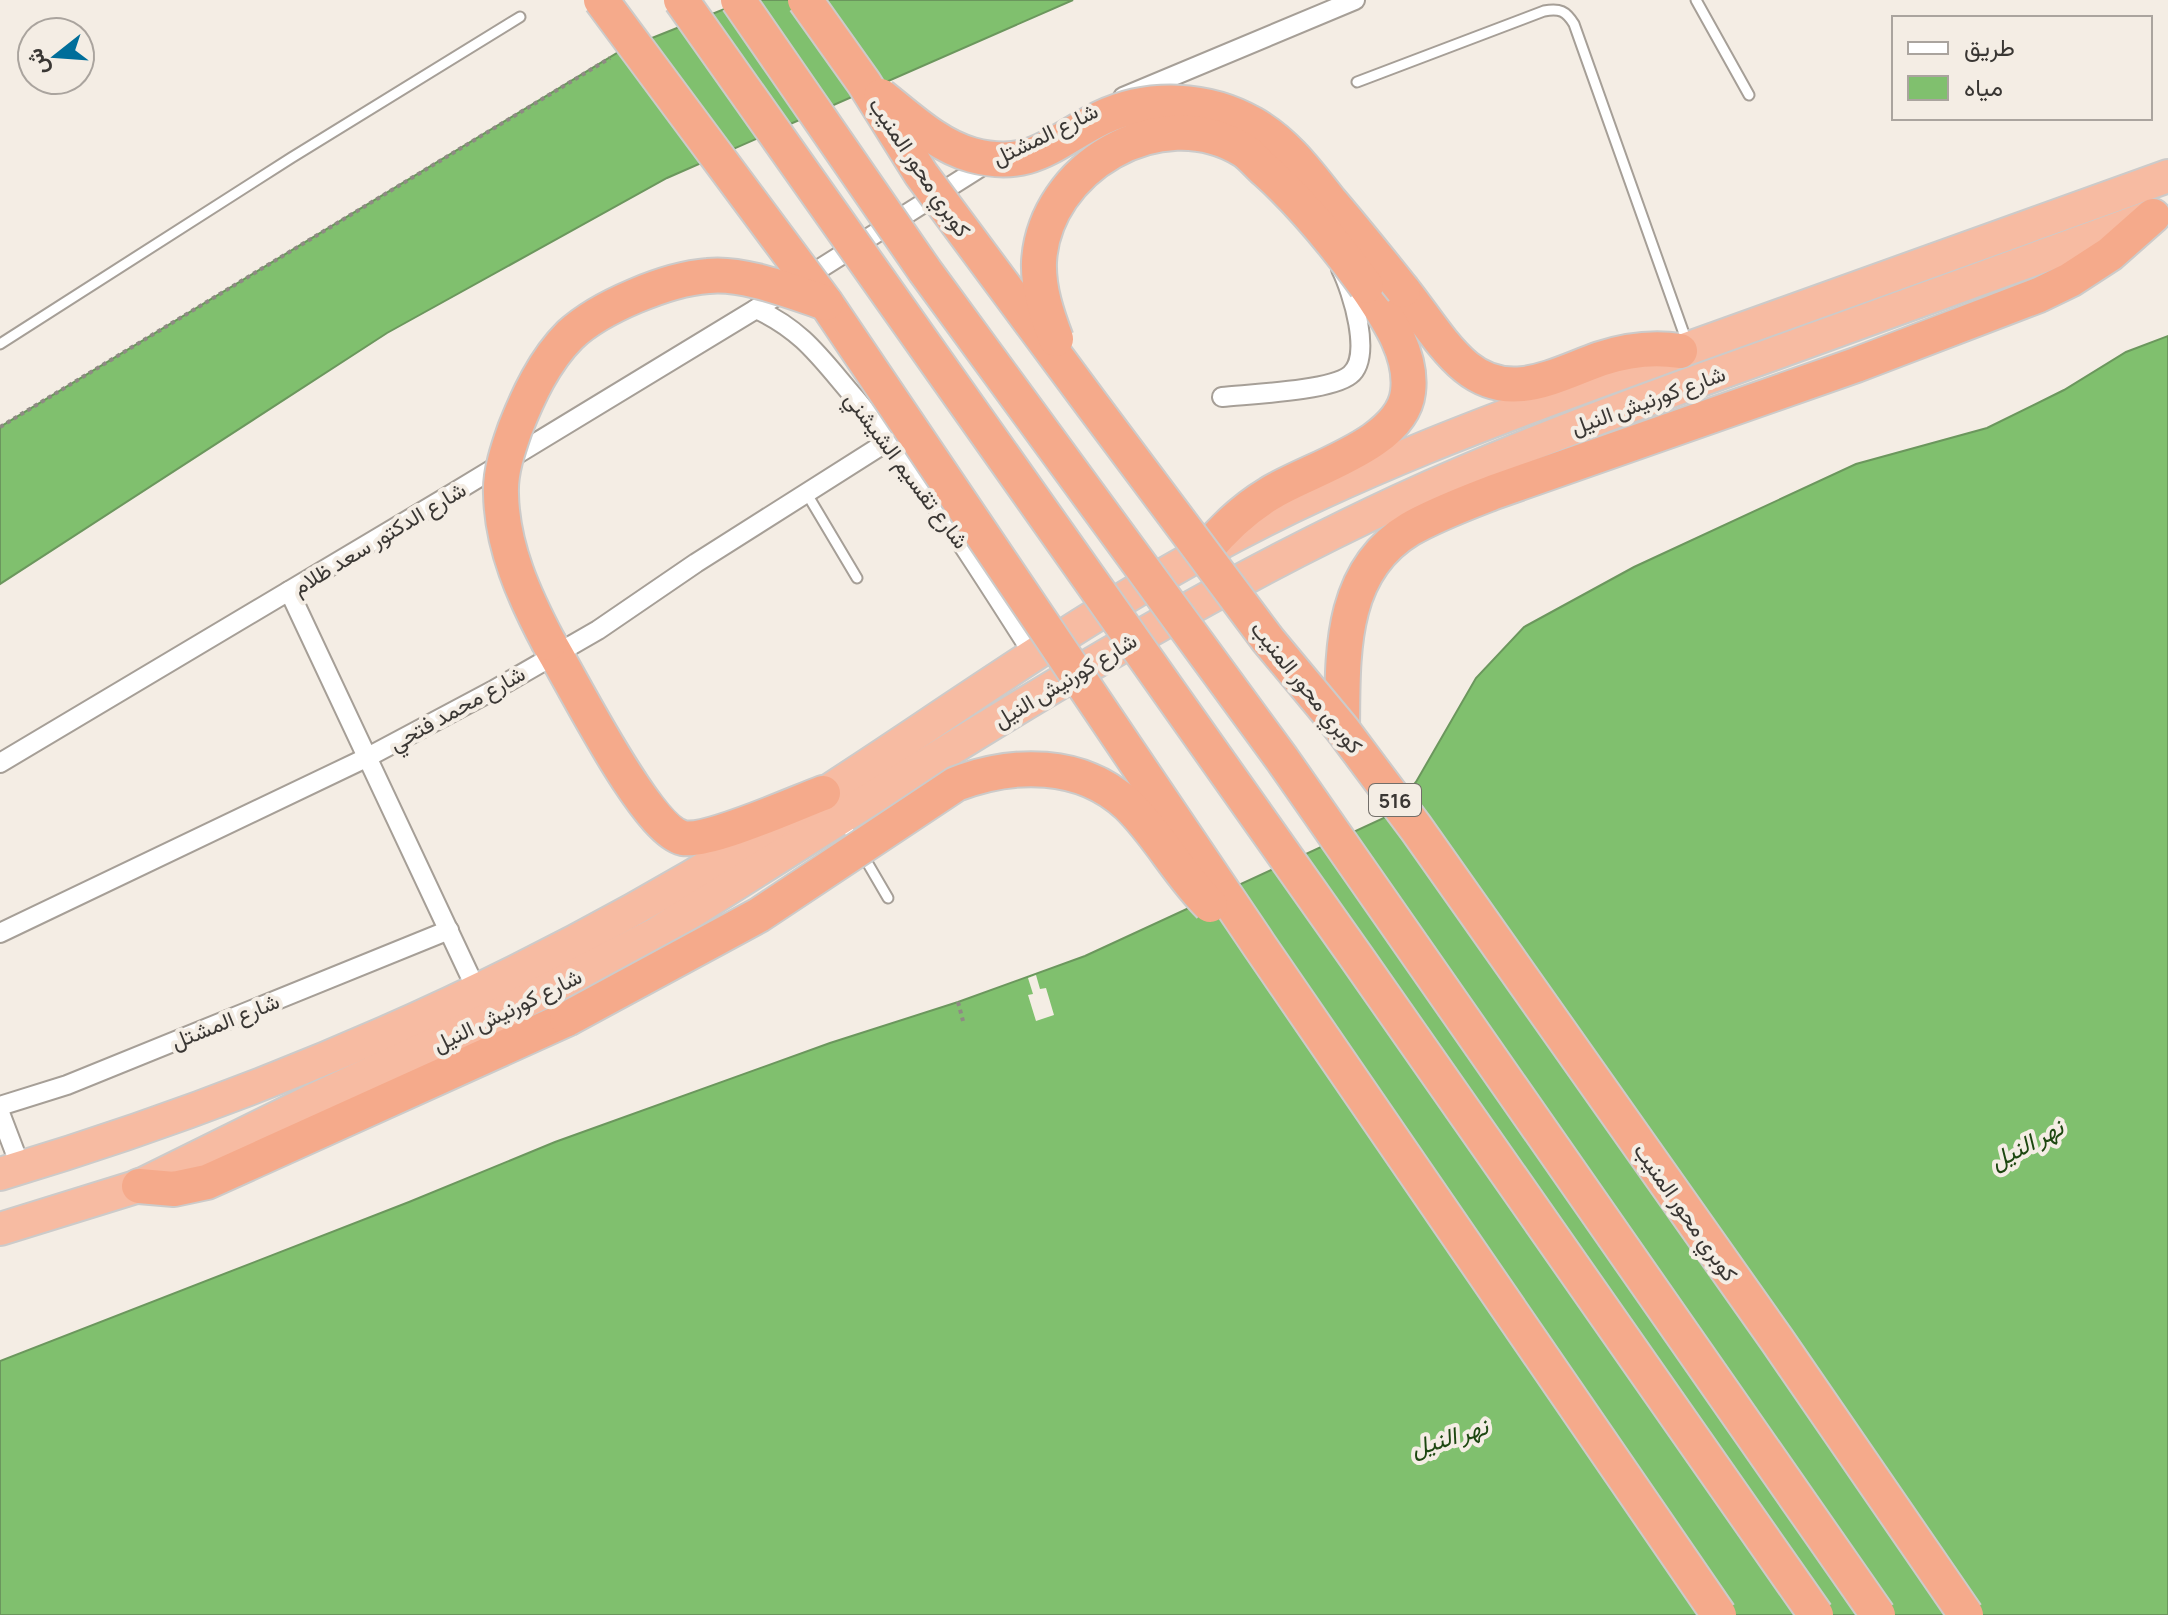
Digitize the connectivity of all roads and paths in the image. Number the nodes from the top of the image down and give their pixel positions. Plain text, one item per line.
1 (601, 0) edge
2 (681, 0) edge
3 (738, 0) edge
4 (805, 0) edge
5 (1355, 0) edge
6 (1696, 0) edge
7 (520, 17) dead end
8 (622, 50) dead end
9 (1357, 82) dead end
10 (864, 83) junction
11 (1749, 95) dead end
12 (1125, 96) junction
13 (2168, 176) edge
14 (2160, 213) edge
15 (826, 303) junction
16 (756, 309) junction
17 (0, 344) edge
18 (1685, 350) junction
19 (1222, 397) dead end
20 (1093, 406) junction
21 (0, 427) edge
22 (890, 440) junction
23 (807, 494) junction
24 (1205, 551) junction
25 (857, 578) dead end
26 (289, 591) junction
27 (552, 648) junction
28 (1033, 654) junction
29 (1342, 729) junction
30 (368, 757) junction
31 (0, 763) edge
32 (832, 805) junction
33 (888, 898) dead end
34 (449, 930) junction
35 (0, 933) edge
36 (1259, 945) junction
37 (477, 991) junction
38 (958, 1002) dead end
39 (963, 1021) dead end
40 (0, 1106) edge
41 (0, 1113) edge
42 (11, 1171) edge
43 (139, 1186) junction
44 (0, 1229) edge
45 (1719, 1615) edge
46 (1816, 1615) edge
47 (1878, 1615) edge
48 (1966, 1615) edge

1 - 15 highway, bridge
2 - 46 highway, bridge
3 - 47 highway, bridge
4 - 10 highway, كوبري محور المنيب / 516, bridge
5 - 12 street, شارع المشتل
6 - 11 lane
7 - 17 lane
8 - 21 path
9 - 18 lane
10 - 18 highway, bridge
10 - 20 highway, كوبري محور المنيب / 516, bridge
12 - 16 street, شارع المشتل
12 - 19 street
13 - 18 highway, شارع كورنيش النيل
14 - 29 highway
14 - 32 highway, شارع كورنيش النيل
15 - 27 highway, bridge
15 - 36 highway, bridge
16 - 22 street, شارع تقسيم الشيشني
16 - 26 street, شارع الدكتور سعد ظلام
18 - 24 highway, شارع كورنيش النيل
20 - 24 highway, bridge
20 - 29 highway, كوبري محور المنيب / 516, bridge
22 - 23 street, شارع محمد فتحي
22 - 28 street, شارع تقسيم الشيشني
23 - 25 lane
23 - 27 street, شارع محمد فتحي
24 - 28 highway, شارع كورنيش النيل
26 - 30 street
26 - 31 street, شارع الدكتور سعد ظلام
27 - 30 street, شارع محمد فتحي
27 - 32 highway
28 - 32 highway, شارع كورنيش النيل
29 - 48 highway, كوبري محور المنيب / 516, bridge
30 - 34 street
30 - 35 street, شارع محمد فتحي
32 - 33 lane
32 - 37 highway, شارع كورنيش النيل
32 - 43 highway, شارع كورنيش النيل
34 - 37 street
34 - 40 street, شارع المشتل
36 - 43 highway, bridge
36 - 45 highway, bridge
37 - 42 highway, شارع كورنيش النيل
38 - 39 path
41 - 42 street
43 - 44 highway, شارع كورنيش النيل

